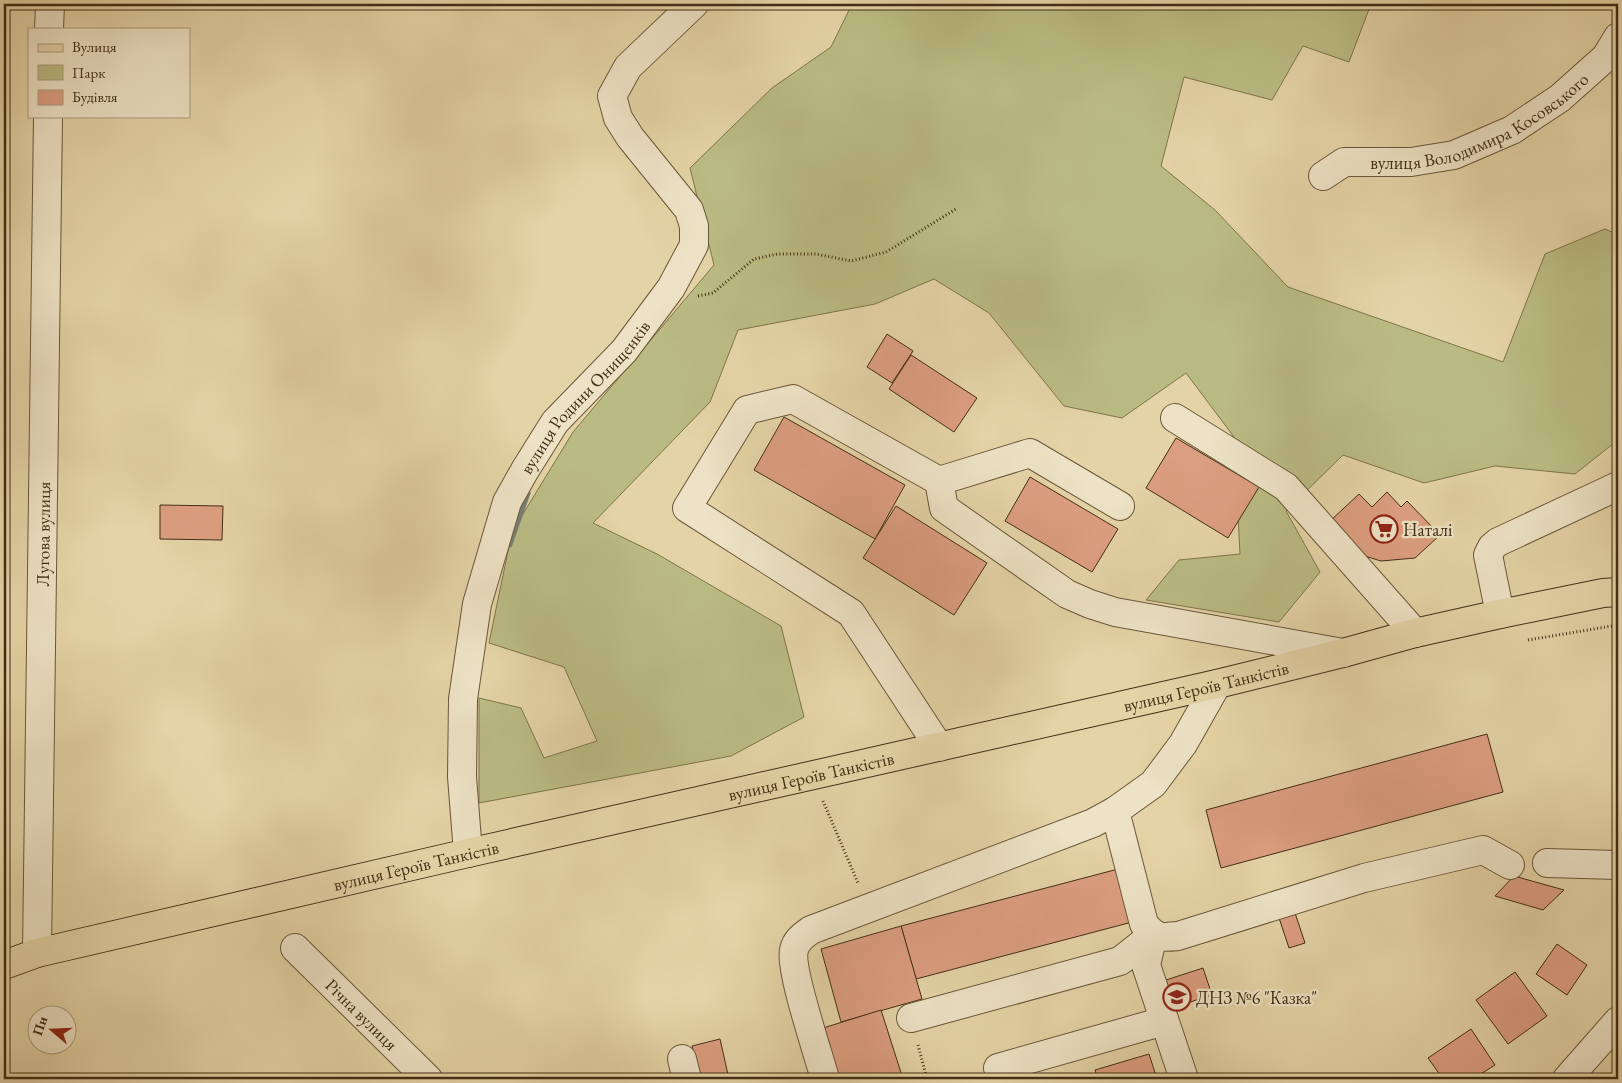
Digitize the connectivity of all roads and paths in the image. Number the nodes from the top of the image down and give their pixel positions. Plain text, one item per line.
1 (50, 4) edge
2 (694, 4) edge
3 (49, 28) edge
4 (1618, 37) edge
5 (48, 118) edge
6 (1323, 176) dead end
7 (956, 209) dead end
8 (671, 288) junction
9 (1175, 418) dead end
10 (939, 481) junction
11 (1618, 486) edge
12 (1120, 506) dead end
13 (1618, 592) edge
14 (1500, 614) junction
15 (1415, 633) junction
16 (1344, 653) junction
17 (1217, 684) junction
18 (938, 747) junction
19 (820, 794) dead end
20 (1115, 811) junction
21 (468, 853) junction
22 (1547, 863) dead end
23 (1510, 865) dead end
24 (1618, 865) edge
25 (868, 908) junction
26 (1153, 935) junction
27 (295, 948) dead end
28 (37, 953) junction
29 (4, 965) edge
30 (910, 1018) joint
31 (1164, 1021) junction
32 (1618, 1021) edge
33 (998, 1068) dead end
34 (428, 1079) edge
35 (825, 1079) edge
36 (927, 1079) edge
37 (1184, 1079) edge
38 (1567, 1079) edge

1 - 3 street
2 - 8 street, вулиця Родини Онищенків
4 - 6 street, вулиця Володимира Косовського
5 - 28 street, Лугова вулиця
7 - 8 path
8 - 21 street, вулиця Родини Онищенків
9 - 15 street
10 - 12 street
10 - 16 street
10 - 18 street
11 - 14 street
13 - 14 main road, вулиця Героїв Танкістів
14 - 15 main road, вулиця Героїв Танкістів
15 - 16 main road, вулиця Героїв Танкістів
16 - 17 main road, вулиця Героїв Танкістів
17 - 18 main road, вулиця Героїв Танкістів
17 - 20 street
18 - 21 main road, вулиця Героїв Танкістів
19 - 25 path
20 - 25 street
20 - 26 street
21 - 28 main road, вулиця Героїв Танкістів
22 - 24 street
23 - 26 street
25 - 35 street
26 - 30 street
26 - 31 street
27 - 34 street, Річна вулиця
28 - 29 main road, вулиця Героїв Танкістів
30 - 36 path
31 - 33 street
31 - 37 street
32 - 38 street

